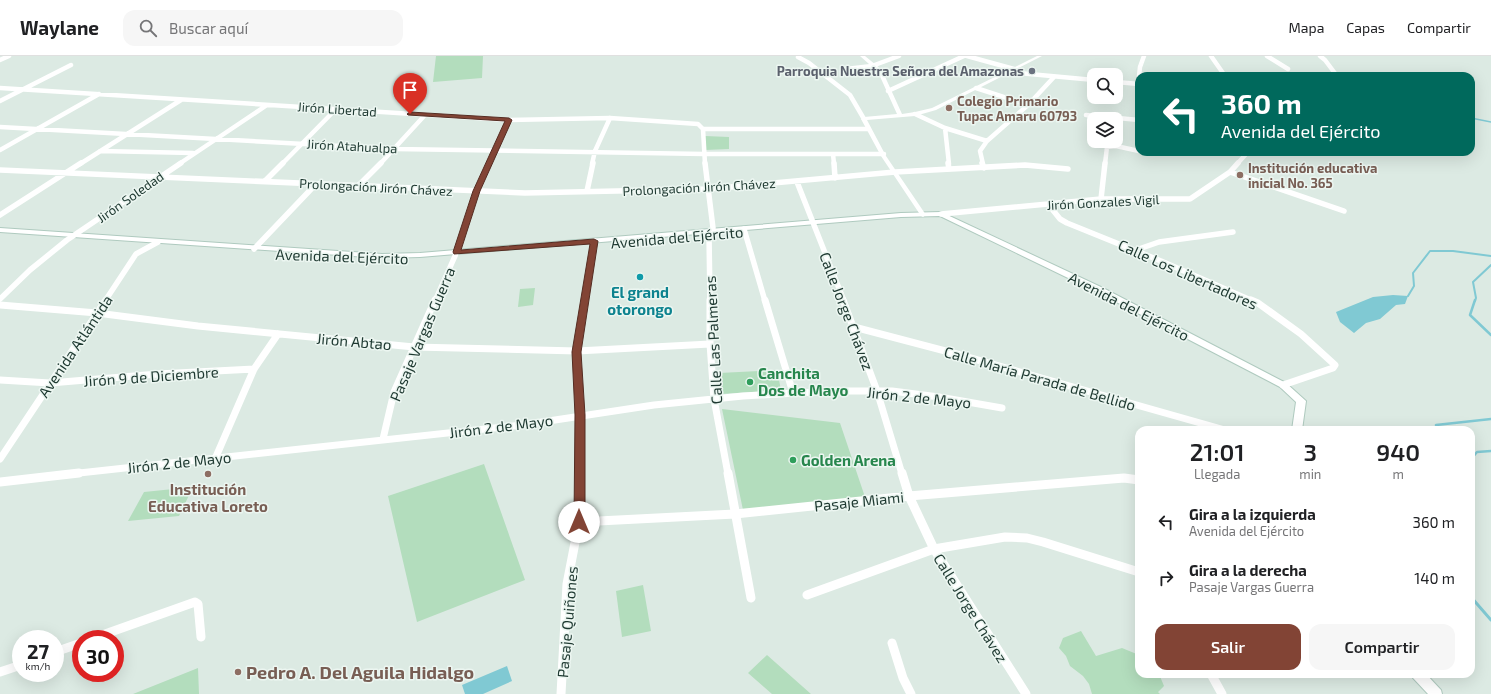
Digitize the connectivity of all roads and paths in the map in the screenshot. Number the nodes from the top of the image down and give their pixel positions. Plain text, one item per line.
1 (9, 56) edge
2 (862, 56) edge
3 (899, 56) edge
4 (964, 56) edge
5 (968, 56) edge
6 (1040, 56) edge
7 (1144, 56) edge
8 (1210, 56) edge
9 (1267, 56) edge
10 (1320, 56) edge
11 (798, 57) dead end
12 (0, 60) edge
13 (71, 65) dead end
14 (874, 66) junction
15 (846, 69) dead end
16 (1288, 69) dead end
17 (1012, 70) junction
18 (1139, 72) edge
19 (1222, 72) edge
20 (1334, 72) edge
21 (1054, 77) junction
22 (1087, 79) edge
23 (1123, 83) edge
24 (1135, 84) edge
25 (0, 88) edge
26 (976, 88) junction
27 (24, 89) junction
28 (888, 91) junction
29 (99, 94) junction
30 (181, 100) junction
31 (0, 101) edge
32 (267, 104) junction
33 (1028, 105) junction
34 (334, 110) junction
35 (916, 114) junction
36 (425, 115) junction
37 (1086, 115) dead end
38 (900, 116) junction
39 (610, 118) junction
40 (864, 119) junction
41 (509, 120) junction
42 (1135, 120) edge
43 (0, 128) edge
44 (946, 128) junction
45 (35, 129) junction
46 (703, 129) junction
47 (868, 129) junction
48 (125, 134) junction
49 (214, 139) junction
50 (987, 141) junction
51 (300, 144) junction
52 (395, 149) junction
53 (0, 150) edge
54 (1135, 150) edge
55 (100, 151) junction
56 (494, 151) junction
57 (595, 151) junction
58 (193, 153) junction
59 (704, 154) junction
60 (832, 154) junction
61 (884, 154) junction
62 (1244, 156) edge
63 (984, 168) junction
64 (1068, 169) dead end
65 (0, 170) edge
66 (949, 170) junction
67 (895, 172) junction
68 (1230, 172) junction
69 (64, 174) junction
70 (158, 177) junction
71 (835, 178) junction
72 (265, 181) junction
73 (798, 182) junction
74 (315, 185) junction
75 (358, 186) junction
76 (708, 189) junction
77 (476, 191) junction
78 (587, 191) junction
79 (1102, 200) junction
80 (1048, 204) junction
81 (969, 211) junction
82 (1344, 211) dead end
83 (941, 214) junction
84 (0, 215) edge
85 (924, 215) junction
86 (959, 222) junction
87 (814, 225) junction
88 (0, 230) edge
89 (744, 230) junction
90 (1233, 232) dead end
91 (711, 233) junction
92 (0, 236) edge
93 (70, 238) junction
94 (594, 243) junction
95 (155, 244) junction
96 (235, 249) junction
97 (254, 249) junction
98 (1136, 250) junction
99 (456, 254) junction
100 (0, 299) edge
101 (0, 305) edge
102 (97, 313) junction
103 (854, 327) junction
104 (278, 334) junction
105 (710, 344) junction
106 (414, 347) junction
107 (577, 352) junction
108 (254, 369) junction
109 (0, 380) edge
110 (50, 383) junction
111 (1283, 385) junction
112 (876, 391) junction
113 (793, 393) junction
114 (714, 399) junction
115 (1002, 408) dead end
116 (580, 415) junction
117 (1211, 426) edge
118 (1298, 426) edge
119 (383, 439) junction
120 (215, 458) junction
121 (0, 459) edge
122 (1135, 479) edge
123 (0, 482) edge
124 (909, 496) junction
125 (735, 514) junction
126 (579, 522) junction
127 (934, 550) junction
128 (1135, 571) edge
129 (807, 594) dead end
130 (751, 598) dead end
131 (117, 630) edge
132 (201, 637) dead end
133 (892, 643) dead end
134 (12, 668) edge
135 (0, 672) edge
136 (1213, 678) edge
137 (1422, 678) edge
138 (561, 694) edge
139 (911, 694) edge
140 (1026, 694) edge
141 (1222, 694) edge
142 (1436, 694) edge

1 - 12 street
2 - 14 street
3 - 14 street
4 - 28 street
5 - 17 street
6 - 17 street
7 - 18 street
8 - 19 street
9 - 16 street
10 - 20 street
11 - 40 street
13 - 27 street
14 - 15 street
14 - 28 street
17 - 21 street
17 - 26 street
21 - 22 street
21 - 33 street
23 - 24 street
25 - 27 street, Jirón Libertad
26 - 33 street
26 - 35 street
27 - 29 street, Jirón Libertad
27 - 31 street
28 - 38 street
29 - 30 street, Jirón Libertad
29 - 45 street
30 - 32 street, Jirón Libertad
30 - 48 street
32 - 34 street, Jirón Libertad
32 - 49 street, Jirón Soledad
33 - 50 street
34 - 36 street, Jirón Libertad
34 - 51 street
35 - 38 street
35 - 44 street
36 - 41 street, Jirón Libertad
36 - 52 street
37 - 42 street
38 - 40 street
39 - 41 street, Jirón Libertad
39 - 46 street, Jirón Libertad
39 - 57 street
40 - 47 street
41 - 56 street, Pasaje Vargas Guerra
43 - 45 street, Jirón Atahualpa
44 - 50 street
44 - 66 street
45 - 48 street, Jirón Atahualpa
45 - 53 street
46 - 47 street
46 - 59 street, Calle Las Palmeras
47 - 61 street
48 - 49 street, Jirón Atahualpa
48 - 55 street
49 - 51 street, Jirón Atahualpa
49 - 58 street, Jirón Soledad
50 - 63 street
51 - 52 street, Jirón Atahualpa
51 - 72 street
52 - 56 street, Jirón Atahualpa
52 - 75 street
54 - 79 street
55 - 58 street
55 - 69 street
56 - 57 street, Jirón Atahualpa
56 - 77 street, Pasaje Vargas Guerra
57 - 59 street, Jirón Atahualpa
57 - 78 street
58 - 70 street, Jirón Soledad
59 - 60 street, Jirón Atahualpa
59 - 76 street, Calle Las Palmeras
60 - 61 street, Jirón Atahualpa
60 - 71 street
61 - 67 street
62 - 68 street, Jirón Gonzales Vigil
63 - 64 street, Prolongación Jirón Chávez
63 - 66 street, Prolongación Jirón Chávez
65 - 69 street, Prolongación Jirón Chávez
66 - 67 street, Prolongación Jirón Chávez
67 - 71 street, Prolongación Jirón Chávez
67 - 85 street
68 - 79 street, Jirón Gonzales Vigil
68 - 82 street
69 - 70 street, Prolongación Jirón Chávez
69 - 84 street
70 - 72 street, Prolongación Jirón Chávez
70 - 93 street, Jirón Soledad
71 - 73 street, Prolongación Jirón Chávez
72 - 74 street, Prolongación Jirón Chávez
73 - 76 street, Prolongación Jirón Chávez
73 - 87 street, Calle Jorge Chávez
74 - 75 street, Prolongación Jirón Chávez
74 - 97 street
75 - 77 street, Prolongación Jirón Chávez
76 - 78 street, Prolongación Jirón Chávez
76 - 91 street, Calle Las Palmeras
77 - 78 street, Prolongación Jirón Chávez
77 - 99 street, Pasaje Vargas Guerra
79 - 80 street, Jirón Gonzales Vigil
80 - 81 street, Jirón Gonzales Vigil
80 - 98 street, Calle Los Libertadores
81 - 83 street, Jirón Gonzales Vigil
81 - 86 street
83 - 85 main road, Avenida del Ejército
83 - 86 main road, Avenida del Ejército
85 - 87 main road, Avenida del Ejército
86 - 111 main road, Avenida del Ejército
87 - 89 main road, Avenida del Ejército
87 - 103 street, Calle Jorge Chávez
88 - 93 main road, Avenida del Ejército
89 - 91 main road, Avenida del Ejército
89 - 113 street
90 - 98 street
91 - 94 main road, Avenida del Ejército
91 - 105 street, Calle Las Palmeras
92 - 93 main road, Avenida del Ejército
93 - 95 main road, Avenida del Ejército
93 - 100 street, Jirón Soledad
94 - 99 main road, Avenida del Ejército
94 - 107 street, Pasaje Quiñones
95 - 96 main road, Avenida del Ejército
95 - 102 street, Avenida Atlántida
96 - 97 main road, Avenida del Ejército
96 - 99 main road, Avenida del Ejército
97 - 99 main road, Avenida del Ejército
98 - 111 street, Calle Los Libertadores
99 - 106 street, Pasaje Vargas Guerra
101 - 102 street, Jirón Abtao
102 - 104 street, Jirón Abtao
102 - 110 street, Avenida Atlántida
103 - 112 street, Calle Jorge Chávez
103 - 117 street, Calle María Parada de Bellido
104 - 106 street, Jirón Abtao
104 - 108 street
105 - 107 street, Jirón Abtao
105 - 114 street, Calle Las Palmeras
106 - 107 street, Jirón Abtao
106 - 119 street, Pasaje Vargas Guerra
107 - 116 street, Pasaje Quiñones
108 - 110 street, Jirón 9 de Diciembre
108 - 120 street
109 - 110 street, Jirón 9 de Diciembre
110 - 121 street, Avenida Atlántida
111 - 118 main road, Avenida del Ejército
112 - 113 street, Jirón 2 de Mayo
112 - 115 street, Jirón 2 de Mayo
112 - 124 street, Calle Jorge Chávez
113 - 114 street, Jirón 2 de Mayo
114 - 116 street, Jirón 2 de Mayo
114 - 125 street, Calle Las Palmeras
116 - 119 street, Jirón 2 de Mayo
116 - 126 street, Pasaje Quiñones
119 - 120 street, Jirón 2 de Mayo
120 - 123 street, Jirón 2 de Mayo
122 - 124 street, Pasaje Miami
124 - 125 street, Pasaje Miami
124 - 127 street, Calle Jorge Chávez
125 - 126 street, Pasaje Miami
125 - 130 street, Calle Las Palmeras
126 - 138 street, Pasaje Quiñones
127 - 128 street
127 - 129 street
127 - 140 street, Calle Jorge Chávez
131 - 132 street
133 - 139 street
134 - 135 street
136 - 141 street
137 - 142 main road

